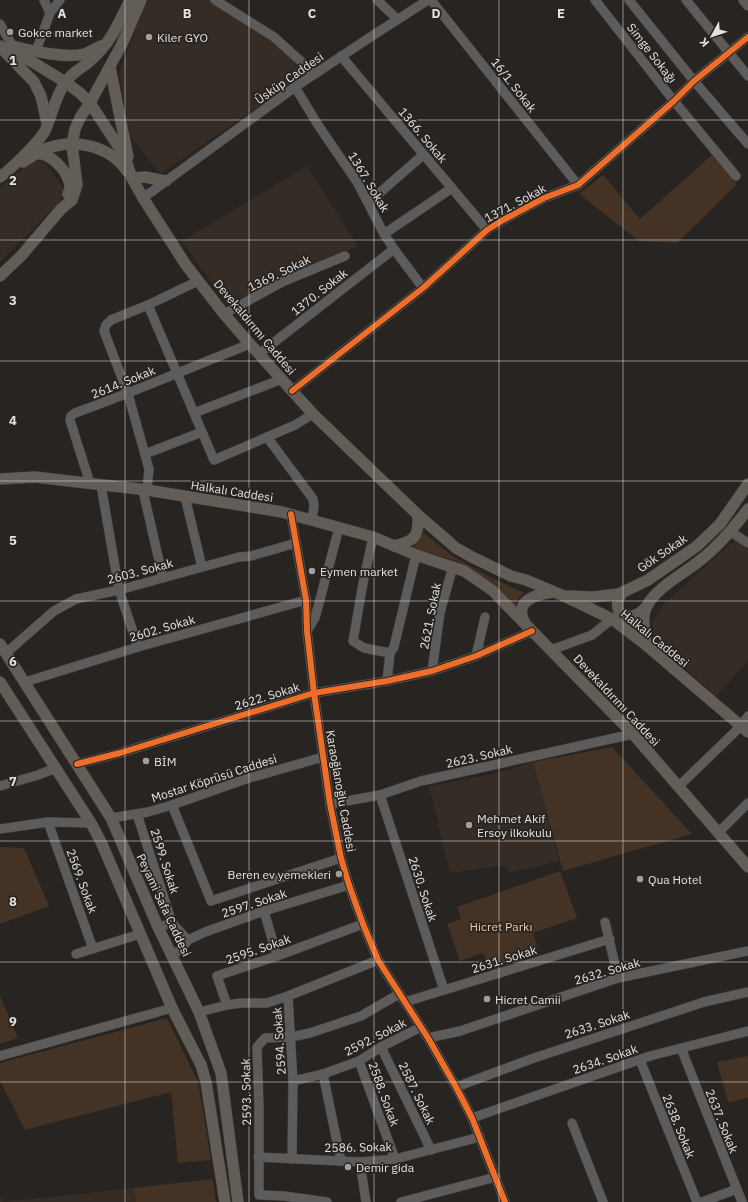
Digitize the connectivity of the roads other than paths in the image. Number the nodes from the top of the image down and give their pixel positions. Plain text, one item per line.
1 (44, 0) edge
2 (60, 0) edge
3 (130, 0) edge
4 (142, 0) edge
5 (214, 0) edge
6 (377, 0) edge
7 (430, 0) edge
8 (595, 0) edge
9 (629, 0) edge
10 (686, 0) edge
11 (743, 0) edge
12 (230, 4) edge
13 (748, 6) edge
14 (50, 13) junction
15 (397, 19) junction
16 (0, 24) edge
17 (748, 37) edge
18 (110, 41) junction
19 (0, 46) edge
20 (13, 47) junction
21 (36, 51) junction
22 (730, 53) junction
23 (341, 56) junction
24 (110, 67) junction
25 (315, 74) junction
26 (748, 76) edge
27 (65, 82) junction
28 (694, 82) junction
29 (295, 87) junction
30 (674, 101) junction
31 (90, 103) junction
32 (47, 124) junction
33 (72, 144) junction
34 (748, 144) edge
35 (36, 154) junction
36 (424, 155) junction
37 (2, 175) edge
38 (736, 176) dead end
39 (132, 178) junction
40 (166, 181) junction
41 (578, 185) junction
42 (452, 188) junction
43 (143, 198) junction
44 (369, 202) junction
45 (61, 209) junction
46 (487, 230) junction
47 (384, 234) junction
48 (394, 249) junction
49 (345, 256) dead end
50 (0, 276) edge
51 (198, 281) junction
52 (422, 288) junction
53 (148, 305) junction
54 (224, 314) junction
55 (250, 344) junction
56 (259, 354) junction
57 (177, 372) junction
58 (282, 379) junction
59 (292, 391) junction
60 (128, 394) junction
61 (194, 413) junction
62 (313, 414) junction
63 (202, 432) junction
64 (267, 437) junction
65 (145, 454) junction
66 (0, 479) edge
67 (88, 483) junction
68 (748, 484) edge
69 (101, 485) junction
70 (145, 490) junction
71 (185, 497) junction
72 (748, 509) edge
73 (291, 514) junction
74 (418, 515) junction
75 (312, 520) junction
76 (340, 528) junction
77 (731, 532) junction
78 (374, 537) junction
79 (296, 543) junction
80 (748, 543) edge
81 (394, 546) junction
82 (416, 555) junction
83 (453, 566) junction
84 (489, 566) joint
85 (202, 567) junction
86 (163, 578) junction
87 (119, 590) junction
88 (623, 592) junction
89 (559, 594) junction
90 (306, 600) junction
91 (646, 607) junction
92 (485, 617) dead end
93 (612, 619) junction
94 (530, 630) junction
95 (307, 631) junction
96 (646, 645) junction
97 (138, 647) junction
98 (3, 648) edge
99 (551, 650) junction
100 (390, 653) junction
101 (476, 656) junction
102 (432, 671) junction
103 (387, 681) junction
104 (0, 682) edge
105 (25, 682) junction
106 (314, 693) junction
107 (748, 716) edge
108 (744, 729) edge
109 (633, 734) junction
110 (324, 757) junction
111 (77, 764) junction
112 (56, 768) junction
113 (0, 786) edge
114 (678, 787) junction
115 (380, 795) junction
116 (748, 803) edge
117 (330, 804) junction
118 (172, 805) junction
119 (137, 814) junction
120 (111, 818) junction
121 (48, 822) junction
122 (91, 823) junction
123 (0, 830) edge
124 (718, 833) junction
125 (342, 858) junction
126 (748, 868) edge
127 (349, 885) junction
128 (264, 911) junction
129 (605, 922) dead end
130 (172, 923) junction
131 (363, 924) junction
132 (158, 927) junction
133 (140, 934) junction
134 (610, 939) junction
135 (188, 940) junction
136 (93, 949) junction
137 (748, 951) edge
138 (76, 954) dead end
139 (172, 954) junction
140 (277, 956) junction
141 (378, 960) junction
142 (618, 978) junction
143 (444, 990) junction
144 (748, 992) edge
145 (399, 994) junction
146 (288, 996) junction
147 (405, 1002) junction
148 (227, 1005) junction
149 (172, 1008) junction
150 (199, 1012) junction
151 (421, 1027) junction
152 (748, 1031) edge
153 (291, 1037) junction
154 (428, 1038) junction
155 (381, 1047) junction
156 (680, 1048) junction
157 (0, 1056) edge
158 (640, 1060) junction
159 (359, 1061) junction
160 (323, 1074) junction
161 (293, 1081) junction
162 (456, 1087) junction
163 (472, 1118) junction
164 (572, 1123) dead end
165 (480, 1137) junction
166 (431, 1150) junction
167 (258, 1157) junction
168 (292, 1158) junction
169 (395, 1159) junction
170 (341, 1161) junction
171 (360, 1162) junction
172 (496, 1177) junction
173 (736, 1188) junction
174 (225, 1202) edge
175 (238, 1202) edge
176 (327, 1202) edge
177 (366, 1202) edge
178 (401, 1202) edge
179 (505, 1202) edge
180 (603, 1202) edge
181 (697, 1202) edge
182 (702, 1202) edge
183 (742, 1202) edge

1 - 14 street
2 - 14 street
3 - 18 main road
4 - 24 main road
5 - 12 street
6 - 15 street
7 - 15 street, Üsküp Caddesi
7 - 41 street, 16/1. Sokak
8 - 30 street, Simge Sokağı
9 - 28 street
10 - 22 street
11 - 13 street
12 - 25 street
14 - 21 street
15 - 23 street, Üsküp Caddesi
16 - 20 street
17 - 22 street, 1371. Sokak
18 - 21 main road
18 - 27 main road
19 - 20 main road
19 - 27 main road, Devekaldırımı Caddesi
19 - 32 main road
20 - 21 main road
22 - 26 street
22 - 28 street, 1371. Sokak
23 - 25 street, Üsküp Caddesi
23 - 36 street, 1366. Sokak
24 - 31 main road
24 - 39 main road
25 - 29 street, Üsküp Caddesi
27 - 31 main road, Devekaldırımı Caddesi
27 - 32 main road
28 - 30 street, 1371. Sokak
28 - 34 street
29 - 40 street, Üsküp Caddesi
29 - 44 street, 1367. Sokak
30 - 38 street, Simge Sokağı
30 - 41 street, 1371. Sokak
31 - 33 main road
31 - 39 main road, Devekaldırımı Caddesi
32 - 37 main road
33 - 35 main road
33 - 39 main road
33 - 45 main road
35 - 37 main road
35 - 45 main road
36 - 42 street, 1366. Sokak
36 - 44 street
39 - 40 main road
39 - 43 main road, Devekaldırımı Caddesi
40 - 43 street, Üsküp Caddesi
41 - 46 street, 1371. Sokak
42 - 46 street, 1366. Sokak
42 - 47 street
43 - 51 main road, Devekaldırımı Caddesi
44 - 47 street, 1367. Sokak
45 - 50 main road
46 - 52 street, 1371. Sokak
47 - 48 street, 1367. Sokak
48 - 52 street, 1367. Sokak
48 - 56 street, 1370. Sokak
49 - 54 street, 1369. Sokak
51 - 53 street
51 - 54 main road, Devekaldırımı Caddesi
52 - 59 street, 1371. Sokak
53 - 57 street
53 - 60 street
54 - 55 main road, Devekaldırımı Caddesi
55 - 56 main road, Devekaldırımı Caddesi
55 - 57 street, 2614. Sokak
56 - 58 main road, Devekaldırımı Caddesi
57 - 60 street, 2614. Sokak
57 - 61 street
58 - 59 main road, Devekaldırımı Caddesi
58 - 61 street
59 - 62 main road, Devekaldırımı Caddesi
60 - 65 street
60 - 67 street, 2614. Sokak
61 - 63 street
62 - 64 street
62 - 74 main road, Devekaldırımı Caddesi
63 - 64 street
63 - 65 street
64 - 75 street
65 - 70 street
66 - 67 main road, Halkalı Caddesi
67 - 69 main road, Halkalı Caddesi
68 - 88 main road, Gök Sokak
69 - 70 main road, Halkalı Caddesi
69 - 87 street
70 - 71 main road, Halkalı Caddesi
70 - 86 street
71 - 73 main road, Halkalı Caddesi
71 - 85 street
72 - 77 main road
73 - 75 main road, Halkalı Caddesi
73 - 79 street, Karaoğlanoğlu Caddesi
74 - 81 main road
74 - 84 main road, Devekaldırımı Caddesi
75 - 76 main road, Halkalı Caddesi
76 - 78 main road, Halkalı Caddesi
76 - 95 street
77 - 80 street
77 - 91 main road
78 - 81 main road, Halkalı Caddesi
78 - 100 street
79 - 85 street, 2603. Sokak
79 - 90 street, Karaoğlanoğlu Caddesi
81 - 82 main road, Halkalı Caddesi
82 - 83 main road, Halkalı Caddesi
82 - 100 street
83 - 94 main road, Devekaldırımı Caddesi
83 - 102 street, 2621. Sokak
84 - 89 main road, Halkalı Caddesi
85 - 86 street, 2603. Sokak
86 - 87 street, 2603. Sokak
87 - 97 street
87 - 98 street, 2603. Sokak
88 - 89 main road, Gök Sokak
88 - 91 main road
89 - 93 main road, Halkalı Caddesi
89 - 94 main road
90 - 95 street, Karaoğlanoğlu Caddesi
90 - 97 street, 2602. Sokak
91 - 96 main road
92 - 101 street
93 - 96 main road, Halkalı Caddesi
93 - 99 street
94 - 99 main road, Devekaldırımı Caddesi
94 - 101 street, 2622. Sokak
95 - 106 street, Karaoğlanoğlu Caddesi
96 - 108 main road, Halkalı Caddesi
97 - 105 street, 2602. Sokak
98 - 105 main road, Peyami Safa Caddesi
99 - 109 main road, Devekaldırımı Caddesi
100 - 103 street
101 - 102 street, 2622. Sokak
102 - 103 street, 2622. Sokak
103 - 106 street, 2622. Sokak
104 - 112 main road
105 - 111 main road, Peyami Safa Caddesi
106 - 110 street, Karaoğlanoğlu Caddesi
106 - 111 street, 2622. Sokak
107 - 108 street
108 - 114 street
109 - 114 main road, Devekaldırımı Caddesi
109 - 115 street, 2623. Sokak
110 - 117 street, Karaoğlanoğlu Caddesi
110 - 118 street, Mostar Köprüsü Caddesi
111 - 120 main road, Peyami Safa Caddesi
112 - 113 street
112 - 122 main road
114 - 124 main road, Devekaldırımı Caddesi
115 - 117 street, 2623. Sokak
115 - 143 street, 2630. Sokak
116 - 124 street
117 - 125 street, Karaoğlanoğlu Caddesi
118 - 119 street, Mostar Köprüsü Caddesi
118 - 125 street
119 - 120 street, Mostar Köprüsü Caddesi
119 - 130 street, 2599. Sokak
120 - 132 main road, Peyami Safa Caddesi
121 - 122 street
121 - 123 street
121 - 136 street, 2569. Sokak
122 - 133 main road
124 - 126 main road, Devekaldırımı Caddesi
125 - 127 street, Karaoğlanoğlu Caddesi
127 - 128 street, 2597. Sokak
127 - 131 street, Karaoğlanoğlu Caddesi
128 - 135 street, 2597. Sokak
128 - 140 street
129 - 134 street
130 - 132 street
130 - 135 street
131 - 140 street, 2595. Sokak
131 - 141 street, Karaoğlanoğlu Caddesi
132 - 139 main road, Peyami Safa Caddesi
133 - 136 street
133 - 149 main road
134 - 142 street
134 - 143 street, 2631. Sokak
135 - 139 street, 2597. Sokak
136 - 138 street
137 - 142 street, 2632. Sokak
139 - 150 main road, Peyami Safa Caddesi
140 - 148 street, 2595. Sokak
141 - 145 street, Karaoğlanoğlu Caddesi
141 - 146 street, 2594. Sokak
142 - 154 street, 2632. Sokak
143 - 147 street, 2631. Sokak
144 - 162 street, 2633. Sokak
145 - 147 street, Karaoğlanoğlu Caddesi
145 - 153 street, 2593. Sokak
146 - 148 street
146 - 153 street, 2594. Sokak
147 - 151 street, Karaoğlanoğlu Caddesi
148 - 150 street
149 - 157 street
149 - 174 main road
150 - 175 main road, Peyami Safa Caddesi
151 - 154 street, Karaoğlanoğlu Caddesi
151 - 155 street, 2592. Sokak
152 - 156 street, 2634. Sokak
153 - 161 street, 2594. Sokak
153 - 167 street, 2593. Sokak
154 - 162 street, Karaoğlanoğlu Caddesi
155 - 159 street, 2592. Sokak
155 - 166 street, 2587. Sokak
156 - 158 street, 2634. Sokak
156 - 173 street, 2637. Sokak
158 - 163 street, 2634. Sokak
158 - 181 street, 2638. Sokak
159 - 160 street, 2592. Sokak
159 - 169 street, 2588. Sokak
160 - 161 street, 2592. Sokak
160 - 170 street
161 - 168 street, 2594. Sokak
162 - 163 street, Karaoğlanoğlu Caddesi
163 - 165 street, Karaoğlanoğlu Caddesi
164 - 180 street
165 - 166 street, 2586. Sokak
165 - 172 street, Karaoğlanoğlu Caddesi
166 - 169 street, 2586. Sokak
167 - 168 street, 2586. Sokak
167 - 176 street, 2593. Sokak
168 - 170 street, 2586. Sokak
169 - 171 street, 2586. Sokak
170 - 171 street, 2586. Sokak
171 - 177 street
172 - 178 street
172 - 179 street, Karaoğlanoğlu Caddesi
173 - 182 street
173 - 183 street, 2637. Sokak

